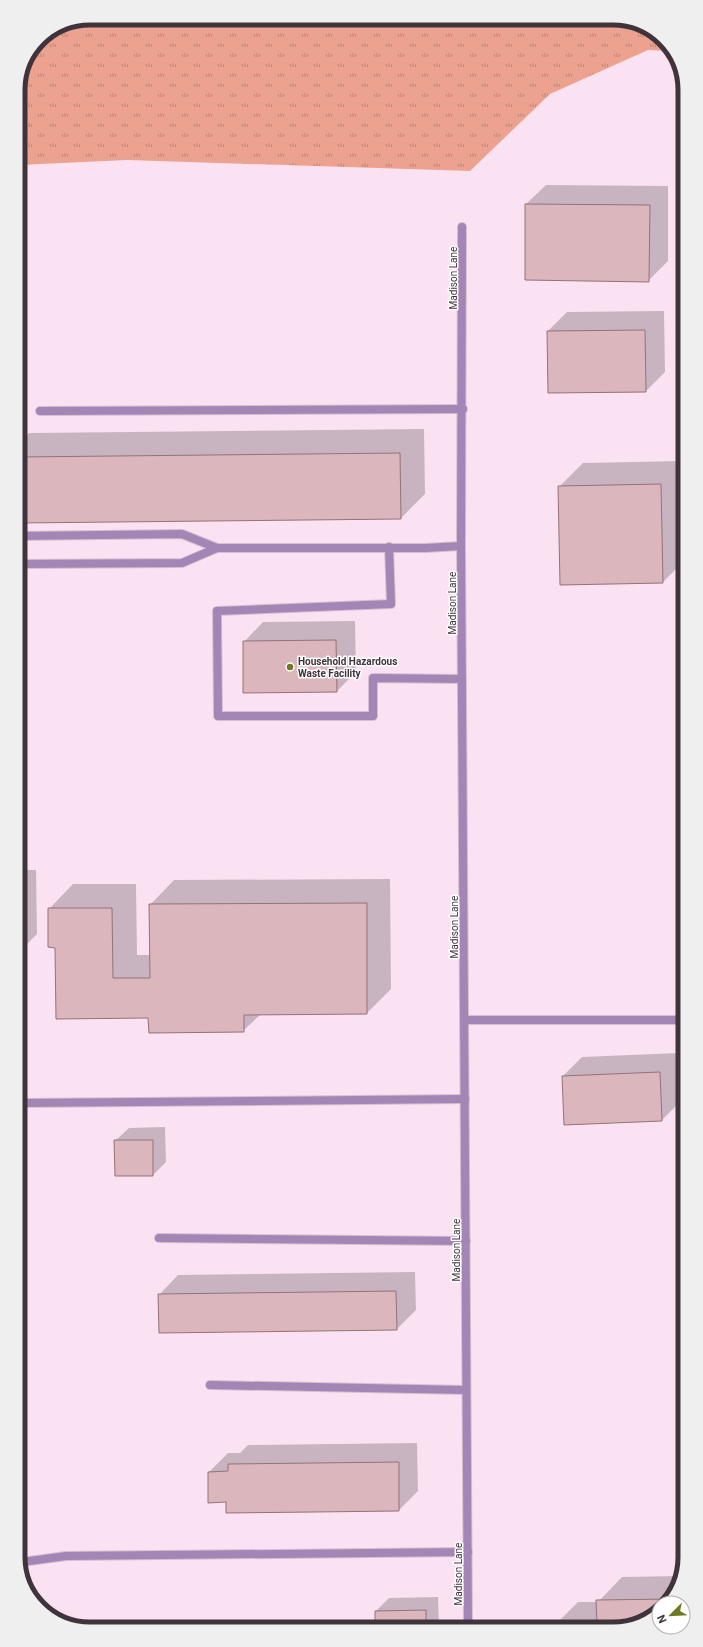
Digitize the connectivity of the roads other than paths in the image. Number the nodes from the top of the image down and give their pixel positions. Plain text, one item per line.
1 (462, 227) dead end
2 (463, 409) junction
3 (40, 412) dead end
4 (25, 536) edge
5 (389, 546) junction
6 (461, 546) junction
7 (217, 548) junction
8 (25, 564) edge
9 (462, 679) junction
10 (465, 1020) junction
11 (678, 1020) edge
12 (465, 1099) junction
13 (25, 1103) edge
14 (160, 1238) dead end
15 (466, 1241) junction
16 (210, 1385) dead end
17 (466, 1390) junction
18 (468, 1552) junction
19 (25, 1562) edge
20 (468, 1622) edge

1 - 2 street, Madison Lane
2 - 3 street
2 - 6 street, Madison Lane
4 - 7 street
5 - 6 street
5 - 7 street
5 - 9 street
6 - 9 street, Madison Lane
7 - 8 street
9 - 10 street, Madison Lane
10 - 11 street
10 - 12 street, Madison Lane
12 - 13 street
12 - 15 street, Madison Lane
14 - 15 street
15 - 17 street, Madison Lane
16 - 17 street
17 - 18 street, Madison Lane
18 - 19 street
18 - 20 street, Madison Lane

